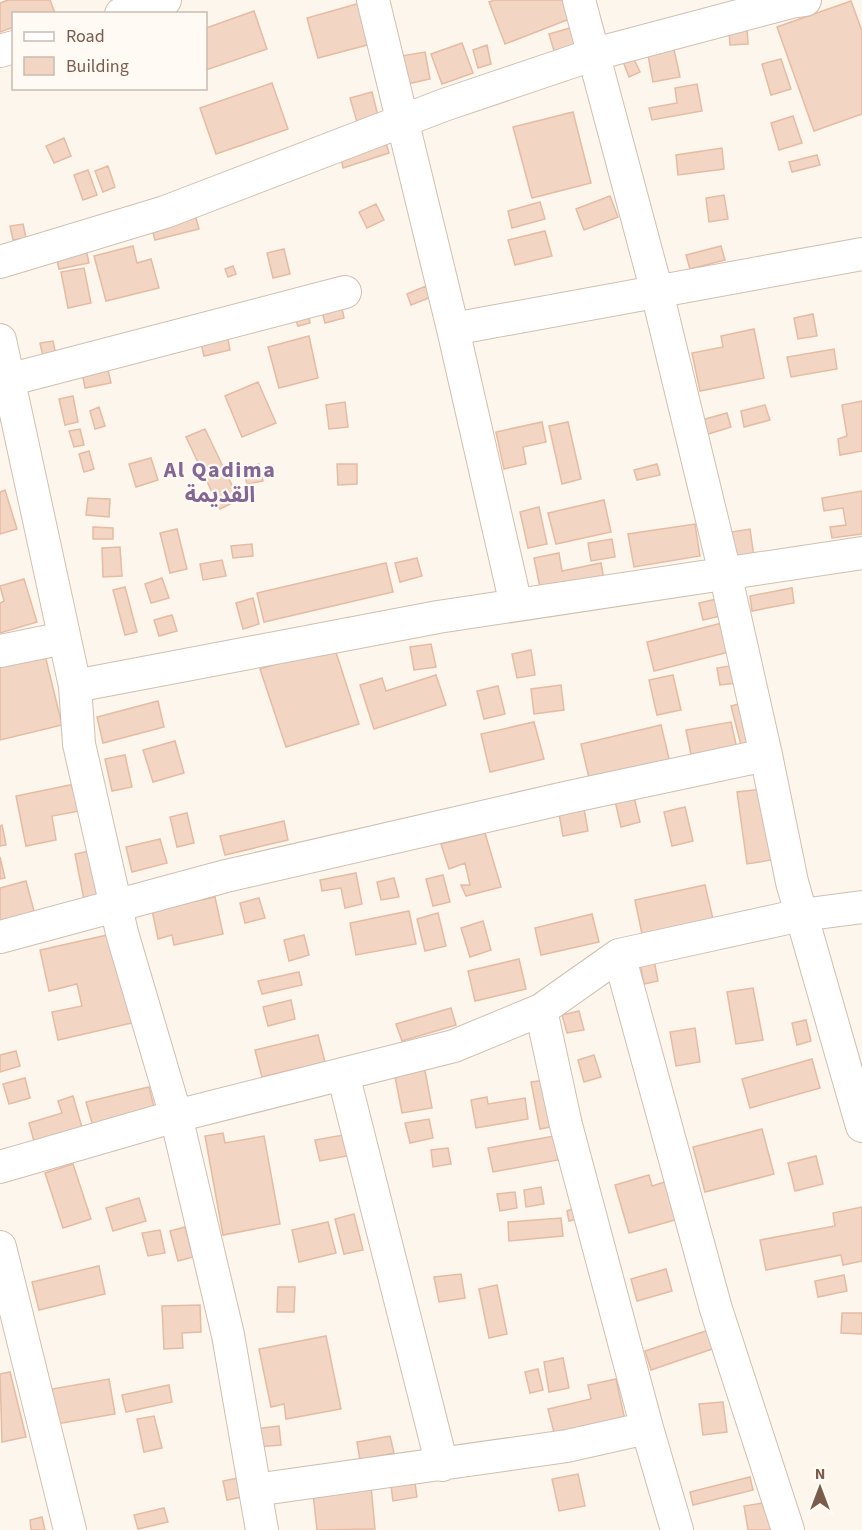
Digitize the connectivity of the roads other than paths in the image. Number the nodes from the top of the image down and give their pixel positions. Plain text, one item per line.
1 (165, 0) edge
2 (373, 0) edge
3 (579, 0) edge
4 (805, 0) edge
5 (127, 12) edge
6 (594, 54) junction
7 (403, 122) junction
8 (862, 254) edge
9 (0, 262) edge
10 (345, 292) dead end
11 (657, 292) junction
12 (453, 329) junction
13 (3, 357) edge
14 (862, 553) edge
15 (725, 573) junction
16 (516, 605) junction
17 (64, 638) junction
18 (0, 651) edge
19 (75, 686) junction
20 (766, 755) junction
21 (117, 906) junction
22 (862, 907) edge
23 (801, 915) junction
24 (0, 937) edge
25 (619, 955) junction
26 (541, 1010) junction
27 (343, 1074) junction
28 (176, 1116) junction
29 (862, 1126) edge
30 (0, 1167) edge
31 (0, 1247) edge
32 (647, 1428) junction
33 (442, 1465) junction
34 (255, 1490) junction
35 (70, 1530) edge
36 (262, 1530) edge
37 (677, 1530) edge
38 (788, 1530) edge

1 - 5 street
2 - 7 street
3 - 6 street
4 - 6 street
6 - 7 street
6 - 11 street
7 - 9 street
7 - 12 street
8 - 11 street
10 - 13 street
11 - 12 street
11 - 15 street
12 - 16 street
13 - 17 street
14 - 15 street
15 - 16 street
15 - 20 street
16 - 19 street
17 - 18 street
17 - 19 street
19 - 21 street
20 - 21 street
20 - 23 street
21 - 24 street
21 - 28 street
22 - 23 street
23 - 25 street
23 - 29 street
25 - 26 street
25 - 38 street
26 - 27 street
26 - 32 street
27 - 28 street
27 - 33 street
28 - 30 street
28 - 34 street
31 - 35 street
32 - 33 street
32 - 37 street
33 - 34 street
34 - 36 street

